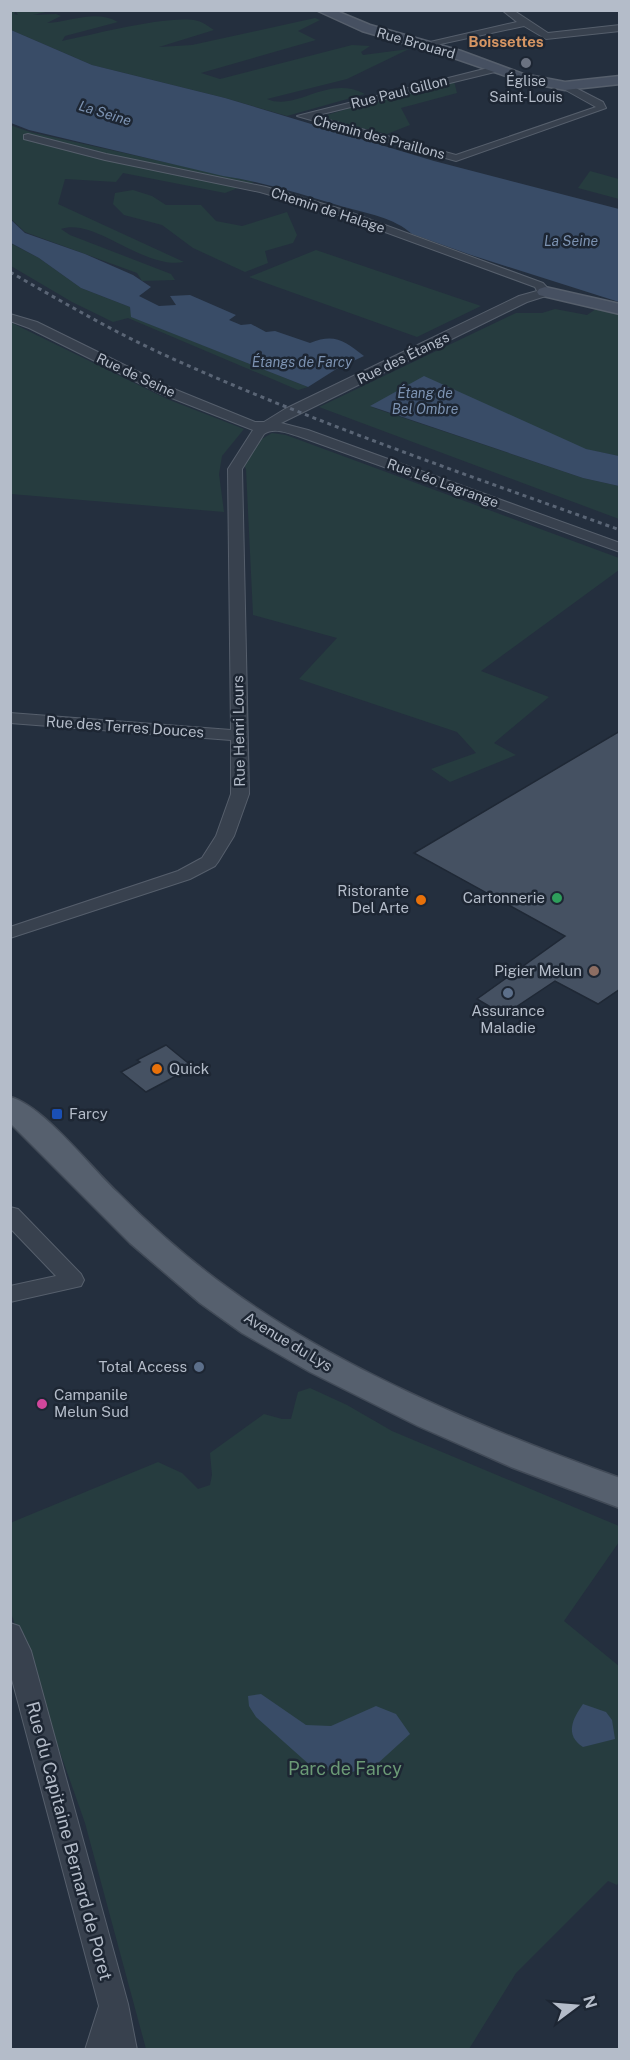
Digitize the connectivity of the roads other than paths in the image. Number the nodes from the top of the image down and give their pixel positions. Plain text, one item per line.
1 (322, 10) edge
2 (507, 10) edge
3 (525, 23) junction
4 (620, 28) edge
5 (422, 45) junction
6 (496, 69) junction
7 (620, 80) edge
8 (565, 86) junction
9 (303, 116) joint
10 (28, 137) dead end
11 (545, 292) junction
12 (620, 309) edge
13 (10, 317) edge
14 (263, 427) junction
15 (620, 548) edge
16 (10, 718) edge
17 (240, 736) junction
18 (10, 933) edge
19 (10, 1107) edge
20 (10, 1214) edge
21 (10, 1294) edge
22 (620, 1493) edge
23 (10, 1634) edge
24 (113, 2004) junction
25 (100, 2049) edge
26 (122, 2049) edge

1 - 5 street, Rue Brouard
2 - 3 street
3 - 4 street
3 - 5 street
5 - 6 street, Rue Brouard
6 - 8 street
6 - 9 street, Rue Paul Gillon
7 - 8 street
8 - 9 street, Chemin des Praillons
10 - 11 street, Chemin de Halage
11 - 12 street, Chemin de Halage
11 - 14 street, Rue des Étangs
13 - 14 street, Rue de Seine
14 - 15 street, Rue Léo Lagrange
14 - 17 street, Rue Henri Lours
16 - 17 street, Rue des Terres Douces
17 - 18 street, Rue Henri Lours
19 - 22 main road, Avenue du Lys
20 - 21 street
23 - 24 street, Rue du Capitaine Bernard de Poret
24 - 25 street
24 - 26 street, Rue du Capitaine Bernard de Poret

